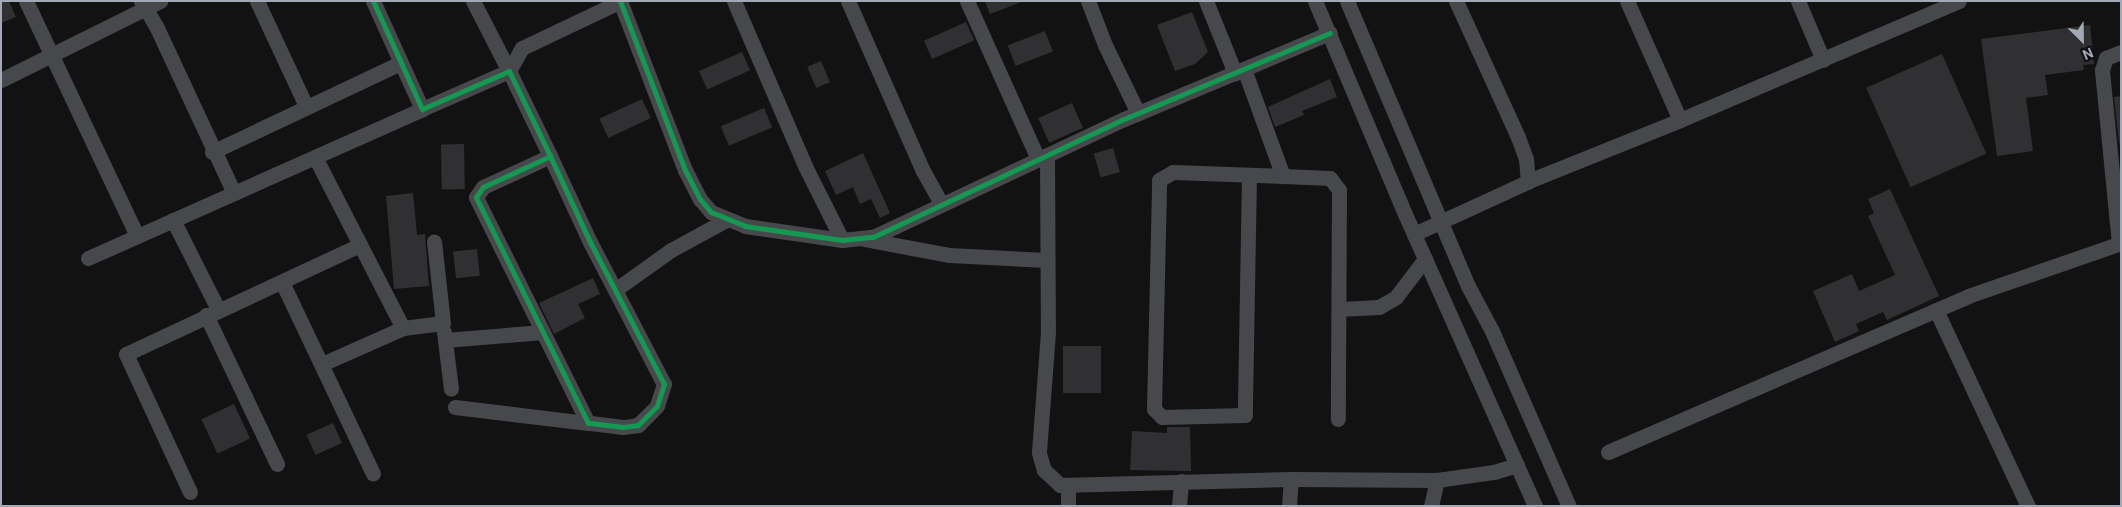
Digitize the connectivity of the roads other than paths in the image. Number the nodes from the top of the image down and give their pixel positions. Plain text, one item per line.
1 (26, 1) edge
2 (160, 1) edge
3 (257, 1) edge
4 (373, 1) edge
5 (473, 1) edge
6 (620, 1) edge
7 (734, 1) edge
8 (848, 1) edge
9 (967, 1) edge
10 (1088, 1) edge
11 (1206, 1) edge
12 (1315, 1) edge
13 (1347, 1) edge
14 (1456, 1) edge
15 (1627, 1) edge
16 (1798, 1) edge
17 (1958, 1) edge
18 (142, 5) edge
19 (1330, 33) junction
20 (2121, 52) edge
21 (53, 54) junction
22 (1823, 60) junction
23 (400, 63) junction
24 (509, 71) junction
25 (1239, 71) junction
26 (1, 80) edge
27 (306, 106) junction
28 (422, 110) junction
29 (1138, 113) junction
30 (1680, 120) junction
31 (212, 152) junction
32 (550, 156) junction
33 (315, 157) junction
34 (1042, 157) junction
35 (1249, 175) junction
36 (1283, 176) junction
37 (1528, 182) junction
38 (234, 193) junction
39 (941, 203) junction
40 (173, 220) junction
41 (726, 220) junction
42 (1442, 221) junction
43 (1414, 234) junction
44 (137, 236) junction
45 (861, 238) junction
46 (842, 240) junction
47 (434, 241) dead end
48 (2120, 243) edge
49 (360, 245) junction
50 (88, 258) dead end
51 (1425, 258) junction
52 (1046, 260) junction
53 (282, 282) junction
54 (615, 290) junction
55 (1339, 309) junction
56 (1936, 310) junction
57 (212, 312) junction
58 (443, 323) junction
59 (403, 328) junction
60 (543, 332) junction
61 (445, 340) junction
62 (322, 364) junction
63 (451, 389) dead end
64 (455, 408) dead end
65 (1338, 419) dead end
66 (588, 423) junction
67 (1608, 452) dead end
68 (277, 464) dead end
69 (1516, 465) junction
70 (372, 474) dead end
71 (1291, 479) junction
72 (1437, 480) junction
73 (1181, 481) junction
74 (1068, 485) junction
75 (190, 492) dead end
76 (1068, 506) edge
77 (1179, 506) edge
78 (1289, 506) edge
79 (1431, 506) edge
80 (1534, 506) edge
81 (1569, 506) edge
82 (2028, 506) edge

1 - 21 street
2 - 18 street
3 - 27 street
4 - 23 street
5 - 24 street
6 - 24 street
6 - 41 street
7 - 46 street
8 - 39 street
9 - 34 street
10 - 29 street
11 - 25 street
12 - 19 street
13 - 42 street
14 - 37 street
15 - 30 street
16 - 22 street
17 - 22 street
18 - 21 street
18 - 31 street
19 - 25 street
19 - 43 street
20 - 48 street
21 - 26 street
21 - 44 street
22 - 30 street
23 - 27 street
23 - 28 street
24 - 28 street
24 - 32 street
25 - 29 street
25 - 36 street
27 - 31 street
28 - 33 street
29 - 34 street
30 - 37 street
31 - 38 street
32 - 54 street
32 - 60 street
33 - 38 street
33 - 49 street
34 - 39 street
34 - 52 street
35 - 35 street
35 - 36 street
36 - 55 street
37 - 42 street
38 - 40 street
39 - 45 street
40 - 44 street
40 - 57 street
41 - 46 street
41 - 54 street
42 - 43 street
42 - 81 street
43 - 51 street
44 - 50 street
45 - 46 street
45 - 52 street
47 - 58 street
48 - 56 street
49 - 53 street
49 - 59 street
51 - 55 street
51 - 69 street
52 - 74 street
53 - 57 street
53 - 62 street
54 - 66 street
55 - 65 street
56 - 67 street
56 - 82 street
57 - 68 street
57 - 75 street
58 - 59 street
58 - 61 street
59 - 62 street
60 - 61 street
60 - 66 street
61 - 63 street
62 - 70 street
64 - 66 street
69 - 72 street
69 - 80 street
71 - 72 street
71 - 73 street
71 - 78 street
72 - 79 street
73 - 74 street
73 - 77 street
74 - 76 street

